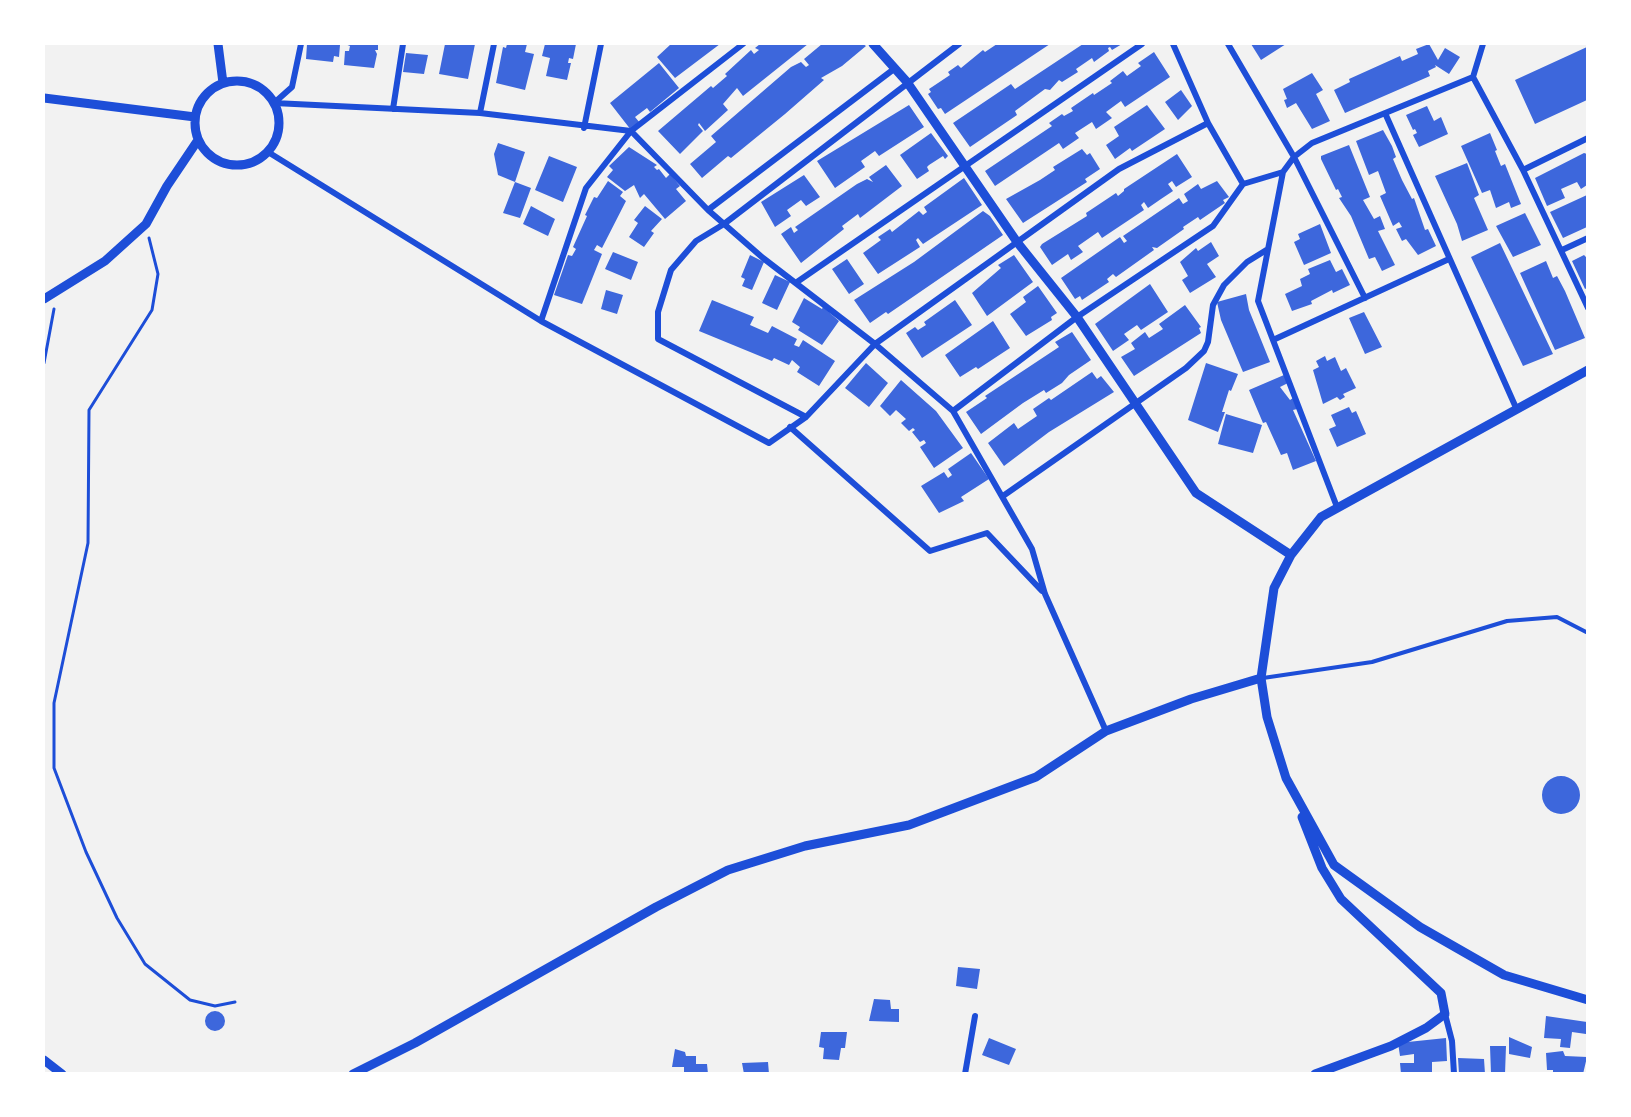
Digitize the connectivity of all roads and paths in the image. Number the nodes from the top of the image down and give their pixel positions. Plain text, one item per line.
1 (218, 44) edge
2 (301, 44) edge
3 (403, 44) edge
4 (494, 44) edge
5 (601, 44) edge
6 (743, 44) edge
7 (873, 44) edge
8 (959, 44) edge
9 (1142, 44) edge
10 (1173, 44) edge
11 (1228, 44) edge
12 (1483, 44) edge
13 (894, 69) junction
14 (1473, 77) junction
15 (907, 82) junction
16 (223, 83) junction
17 (44, 98) edge
18 (274, 103) junction
19 (393, 109) junction
20 (480, 113) junction
21 (1385, 114) junction
22 (195, 117) junction
23 (1208, 123) junction
24 (584, 128) junction
25 (631, 131) junction
26 (1587, 138) edge
27 (198, 140) junction
28 (268, 152) junction
29 (1294, 157) junction
30 (964, 167) junction
31 (1523, 170) junction
32 (1284, 172) junction
33 (1243, 184) junction
34 (708, 210) junction
35 (146, 224) junction
36 (724, 224) junction
37 (1587, 238) edge
38 (1017, 242) junction
39 (1268, 249) junction
40 (1562, 250) junction
41 (1449, 259) junction
42 (797, 282) junction
43 (57, 293) junction
44 (1365, 298) junction
45 (44, 299) edge
46 (1587, 308) edge
47 (1077, 317) junction
48 (541, 321) junction
49 (1273, 340) junction
50 (875, 344) junction
51 (44, 363) edge
52 (1587, 370) edge
53 (1134, 402) junction
54 (1517, 410) junction
55 (953, 411) junction
56 (806, 417) junction
57 (790, 427) junction
58 (1003, 496) junction
59 (1337, 507) junction
60 (1291, 555) junction
61 (1045, 594) junction
62 (1587, 633) edge
63 (1261, 678) junction
64 (1106, 731) junction
65 (1286, 778) junction
66 (1587, 1000) edge
67 (235, 1002) dead end
68 (1445, 1014) junction
69 (975, 1016) dead end
70 (44, 1060) edge
71 (62, 1074) edge
72 (353, 1074) edge
73 (965, 1074) edge
74 (1315, 1074) edge
75 (1454, 1074) edge

1 - 16 street
2 - 18 street
3 - 19 street
4 - 20 street
5 - 24 street
6 - 25 street
7 - 13 street
8 - 15 street
9 - 30 street
10 - 23 street
11 - 29 street
12 - 14 street
13 - 15 street
13 - 34 street
14 - 21 street
14 - 31 street
15 - 30 street
15 - 36 street
16 - 18 street
16 - 22 street
17 - 22 street
18 - 19 street
18 - 28 street
19 - 20 street
20 - 24 street
21 - 29 street
21 - 41 street
22 - 27 street
23 - 33 street
23 - 38 street
24 - 25 street
25 - 34 street
25 - 48 street
26 - 31 street
27 - 28 street
27 - 35 street
28 - 48 street
29 - 32 street
29 - 44 street
30 - 38 street
30 - 42 street
31 - 40 street
32 - 33 street
32 - 39 street
33 - 47 street
34 - 36 street
35 - 43 street
35 - 67 path
36 - 42 street
36 - 56 street
37 - 40 street
38 - 47 street
38 - 50 street
39 - 49 street
39 - 53 street
40 - 46 street
41 - 44 street
41 - 54 street
42 - 50 street
43 - 45 street
43 - 51 path
44 - 49 street
47 - 53 street
47 - 55 street
48 - 57 street
49 - 59 street
50 - 55 street
50 - 56 street
52 - 54 street
53 - 58 street
53 - 60 street
54 - 59 street
55 - 58 street
56 - 57 street
57 - 61 street
58 - 61 street
59 - 60 street
60 - 63 street
61 - 64 street
62 - 63 lane
63 - 64 street
63 - 65 street
64 - 72 street
65 - 66 street
65 - 68 street
68 - 74 street
68 - 75 street
69 - 73 street
70 - 71 street

